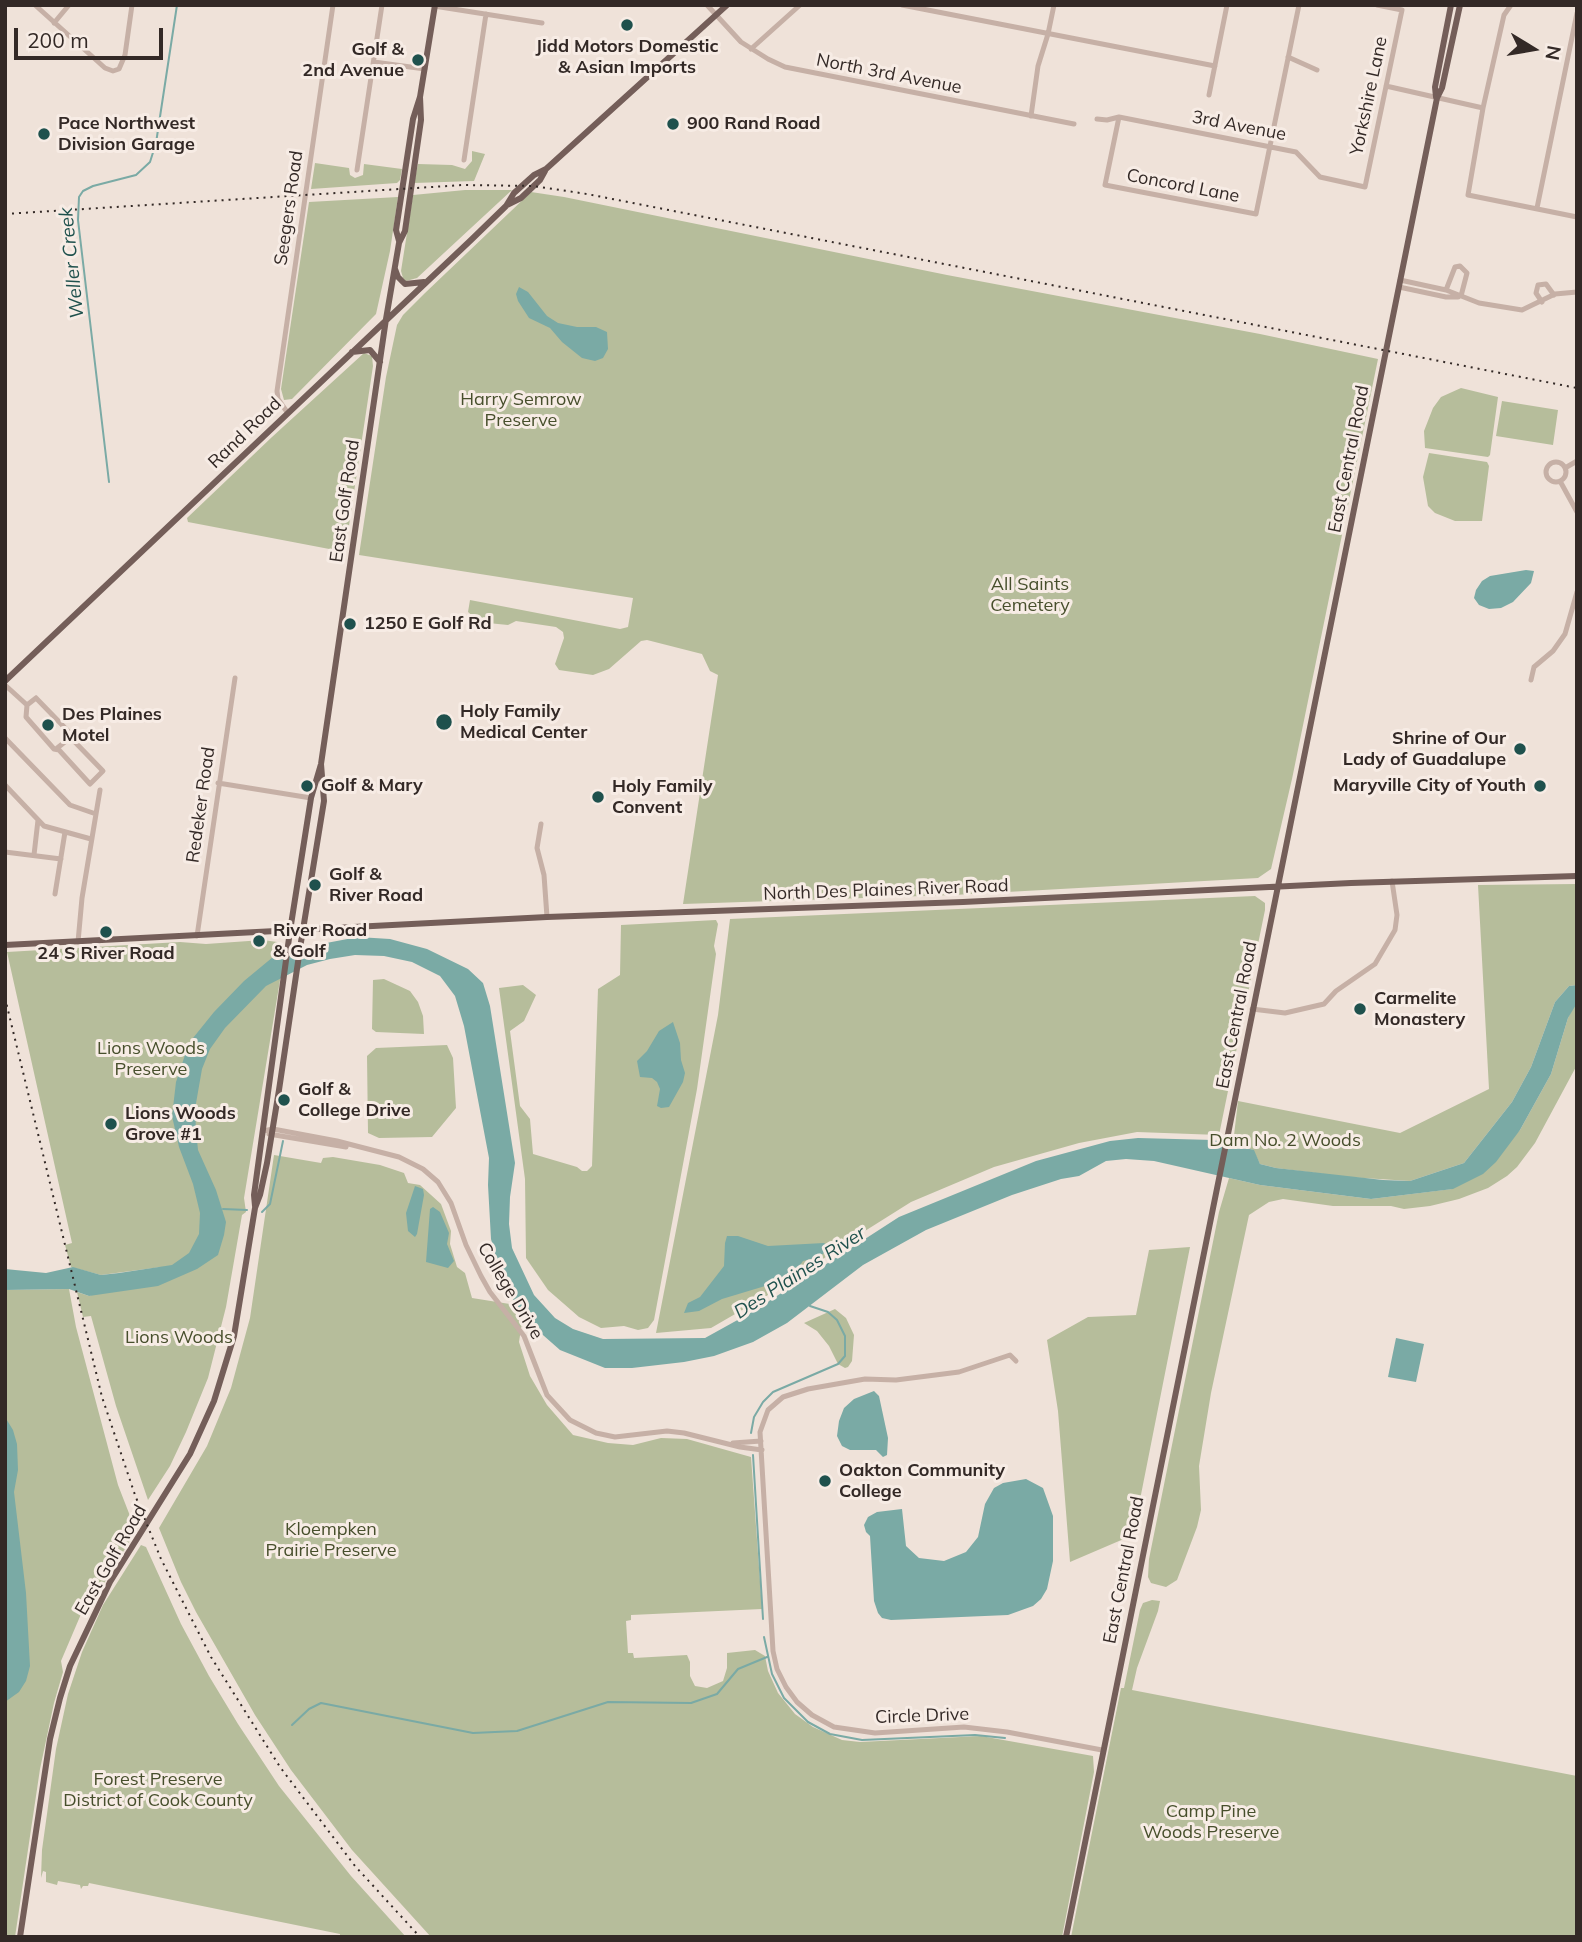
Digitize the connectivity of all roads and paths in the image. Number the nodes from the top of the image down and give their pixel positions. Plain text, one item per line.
1 (35, 5) edge
2 (69, 5) edge
3 (132, 5) edge
4 (333, 5) edge
5 (382, 5) edge
6 (707, 5) edge
7 (727, 5) edge
8 (800, 5) edge
9 (902, 5) edge
10 (1054, 5) edge
11 (1227, 5) edge
12 (1298, 5) edge
13 (1377, 5) edge
14 (1451, 5) edge
15 (1460, 5) edge
16 (1511, 5) edge
17 (435, 6) edge
18 (1577, 13) edge
19 (486, 15) junction
20 (716, 15) junction
21 (54, 23) junction
22 (542, 23) dead end
23 (1048, 34) junction
24 (751, 49) junction
25 (1288, 57) junction
26 (374, 62) junction
27 (1215, 66) junction
28 (425, 69) junction
29 (1317, 70) dead end
30 (1386, 86) junction
31 (1209, 95) dead end
32 (1437, 99) junction
33 (1483, 108) junction
34 (1031, 116) junction
35 (1119, 117) junction
36 (1097, 119) dead end
37 (1074, 124) dead end
38 (1270, 146) junction
39 (464, 160) dead end
40 (357, 170) dead end
41 (1365, 187) joint
42 (1537, 208) junction
43 (1577, 217) edge
44 (395, 268) junction
45 (426, 282) junction
46 (1399, 284) junction
47 (1446, 290) junction
48 (1577, 292) edge
49 (1554, 295) junction
50 (1461, 296) junction
51 (1542, 302) junction
52 (386, 319) junction
53 (350, 353) junction
54 (380, 362) junction
55 (288, 412) junction
56 (1577, 461) edge
57 (1565, 468) junction
58 (1560, 481) junction
59 (1577, 512) edge
60 (1577, 592) edge
61 (235, 678) dead end
62 (1531, 680) dead end
63 (5, 683) edge
64 (27, 705) junction
65 (71, 737) junction
66 (5, 738) edge
67 (55, 750) junction
68 (321, 764) junction
69 (218, 783) junction
70 (5, 785) edge
71 (100, 790) dead end
72 (311, 797) junction
73 (96, 814) junction
74 (38, 820) junction
75 (541, 824) dead end
76 (65, 832) junction
77 (92, 839) junction
78 (5, 852) edge
79 (34, 855) junction
80 (61, 859) junction
81 (1577, 876) edge
82 (1392, 881) junction
83 (1277, 887) junction
84 (55, 894) dead end
85 (547, 917) junction
86 (303, 930) junction
87 (290, 931) junction
88 (197, 936) junction
89 (78, 942) junction
90 (5, 945) edge
91 (1252, 1009) junction
92 (262, 1131) junction
93 (272, 1132) junction
94 (255, 1208) junction
95 (1016, 1361) dead end
96 (761, 1441) junction
97 (729, 1444) junction
98 (762, 1450) junction
99 (1101, 1751) junction
100 (20, 1937) edge
101 (1066, 1937) edge

1 - 21 street
2 - 21 street
3 - 21 street
4 - 55 street, Seegers Road
5 - 26 street
6 - 20 street, North 3rd Avenue
7 - 20 main road, Rand Road
8 - 24 street
9 - 23 street
10 - 23 street
11 - 27 street
12 - 25 street
13 - 30 street, Yorkshire Lane
14 - 32 main road, East Central Road
15 - 32 main road, East Central Road
16 - 33 street
17 - 19 street
17 - 28 main road, East Golf Road
18 - 42 street
19 - 22 street
19 - 39 street
20 - 24 street, North 3rd Avenue
20 - 45 main road, Rand Road
23 - 27 street
23 - 34 street
24 - 34 street, North 3rd Avenue
25 - 29 street
25 - 38 street
26 - 28 street
26 - 40 street
27 - 31 street
28 - 44 main road, East Golf Road
30 - 32 street
30 - 41 street, Yorkshire Lane
32 - 33 street
32 - 46 main road, East Central Road
33 - 42 street
34 - 37 street, North 3rd Avenue
35 - 36 street, 3rd Avenue
35 - 38 street, 3rd Avenue
35 - 38 street, Concord Lane
38 - 41 street, 3rd Avenue
42 - 43 street
44 - 45 main road
44 - 52 main road, East Golf Road
45 - 52 main road, Rand Road
46 - 47 street
46 - 50 street
46 - 83 main road, East Central Road
47 - 50 street
47 - 50 street
48 - 49 street
49 - 51 street
49 - 51 street
50 - 51 street
52 - 53 main road, Rand Road
52 - 54 main road, East Golf Road
53 - 54 main road
53 - 55 main road, Rand Road
54 - 68 main road, East Golf Road
55 - 63 main road, Rand Road
56 - 57 street
57 - 58 street
57 - 58 street
58 - 59 street
60 - 62 street
61 - 69 street, Redeker Road
63 - 64 street
64 - 65 street
64 - 67 street
65 - 67 street
65 - 67 street
66 - 73 street
68 - 72 main road, East Golf Road
68 - 86 main road, East Golf Road
69 - 72 street
69 - 88 street, Redeker Road
70 - 74 street
71 - 73 street
72 - 87 main road, East Golf Road
73 - 77 street
74 - 76 street
74 - 79 street
75 - 85 street
76 - 77 street
76 - 80 street
77 - 89 street
78 - 79 street
79 - 80 street
80 - 84 street
81 - 82 main road, North Des Plaines River Road
82 - 83 main road, North Des Plaines River Road
82 - 91 street
83 - 85 main road, North Des Plaines River Road
83 - 91 main road, East Central Road
85 - 86 main road, North Des Plaines River Road
86 - 87 main road, North Des Plaines River Road
86 - 93 main road, East Golf Road
87 - 88 main road, North Des Plaines River Road
87 - 92 main road, East Golf Road
88 - 89 main road, North Des Plaines River Road
89 - 90 main road, North Des Plaines River Road
91 - 99 main road, East Central Road
92 - 93 street, College Drive
92 - 94 main road, East Golf Road
93 - 94 main road, East Golf Road
93 - 97 street, College Drive
94 - 100 main road, East Golf Road
95 - 96 street
96 - 97 street, College Drive
96 - 98 street, Circle Drive
97 - 98 street, College Drive
98 - 99 street, Circle Drive
99 - 101 main road, East Central Road

